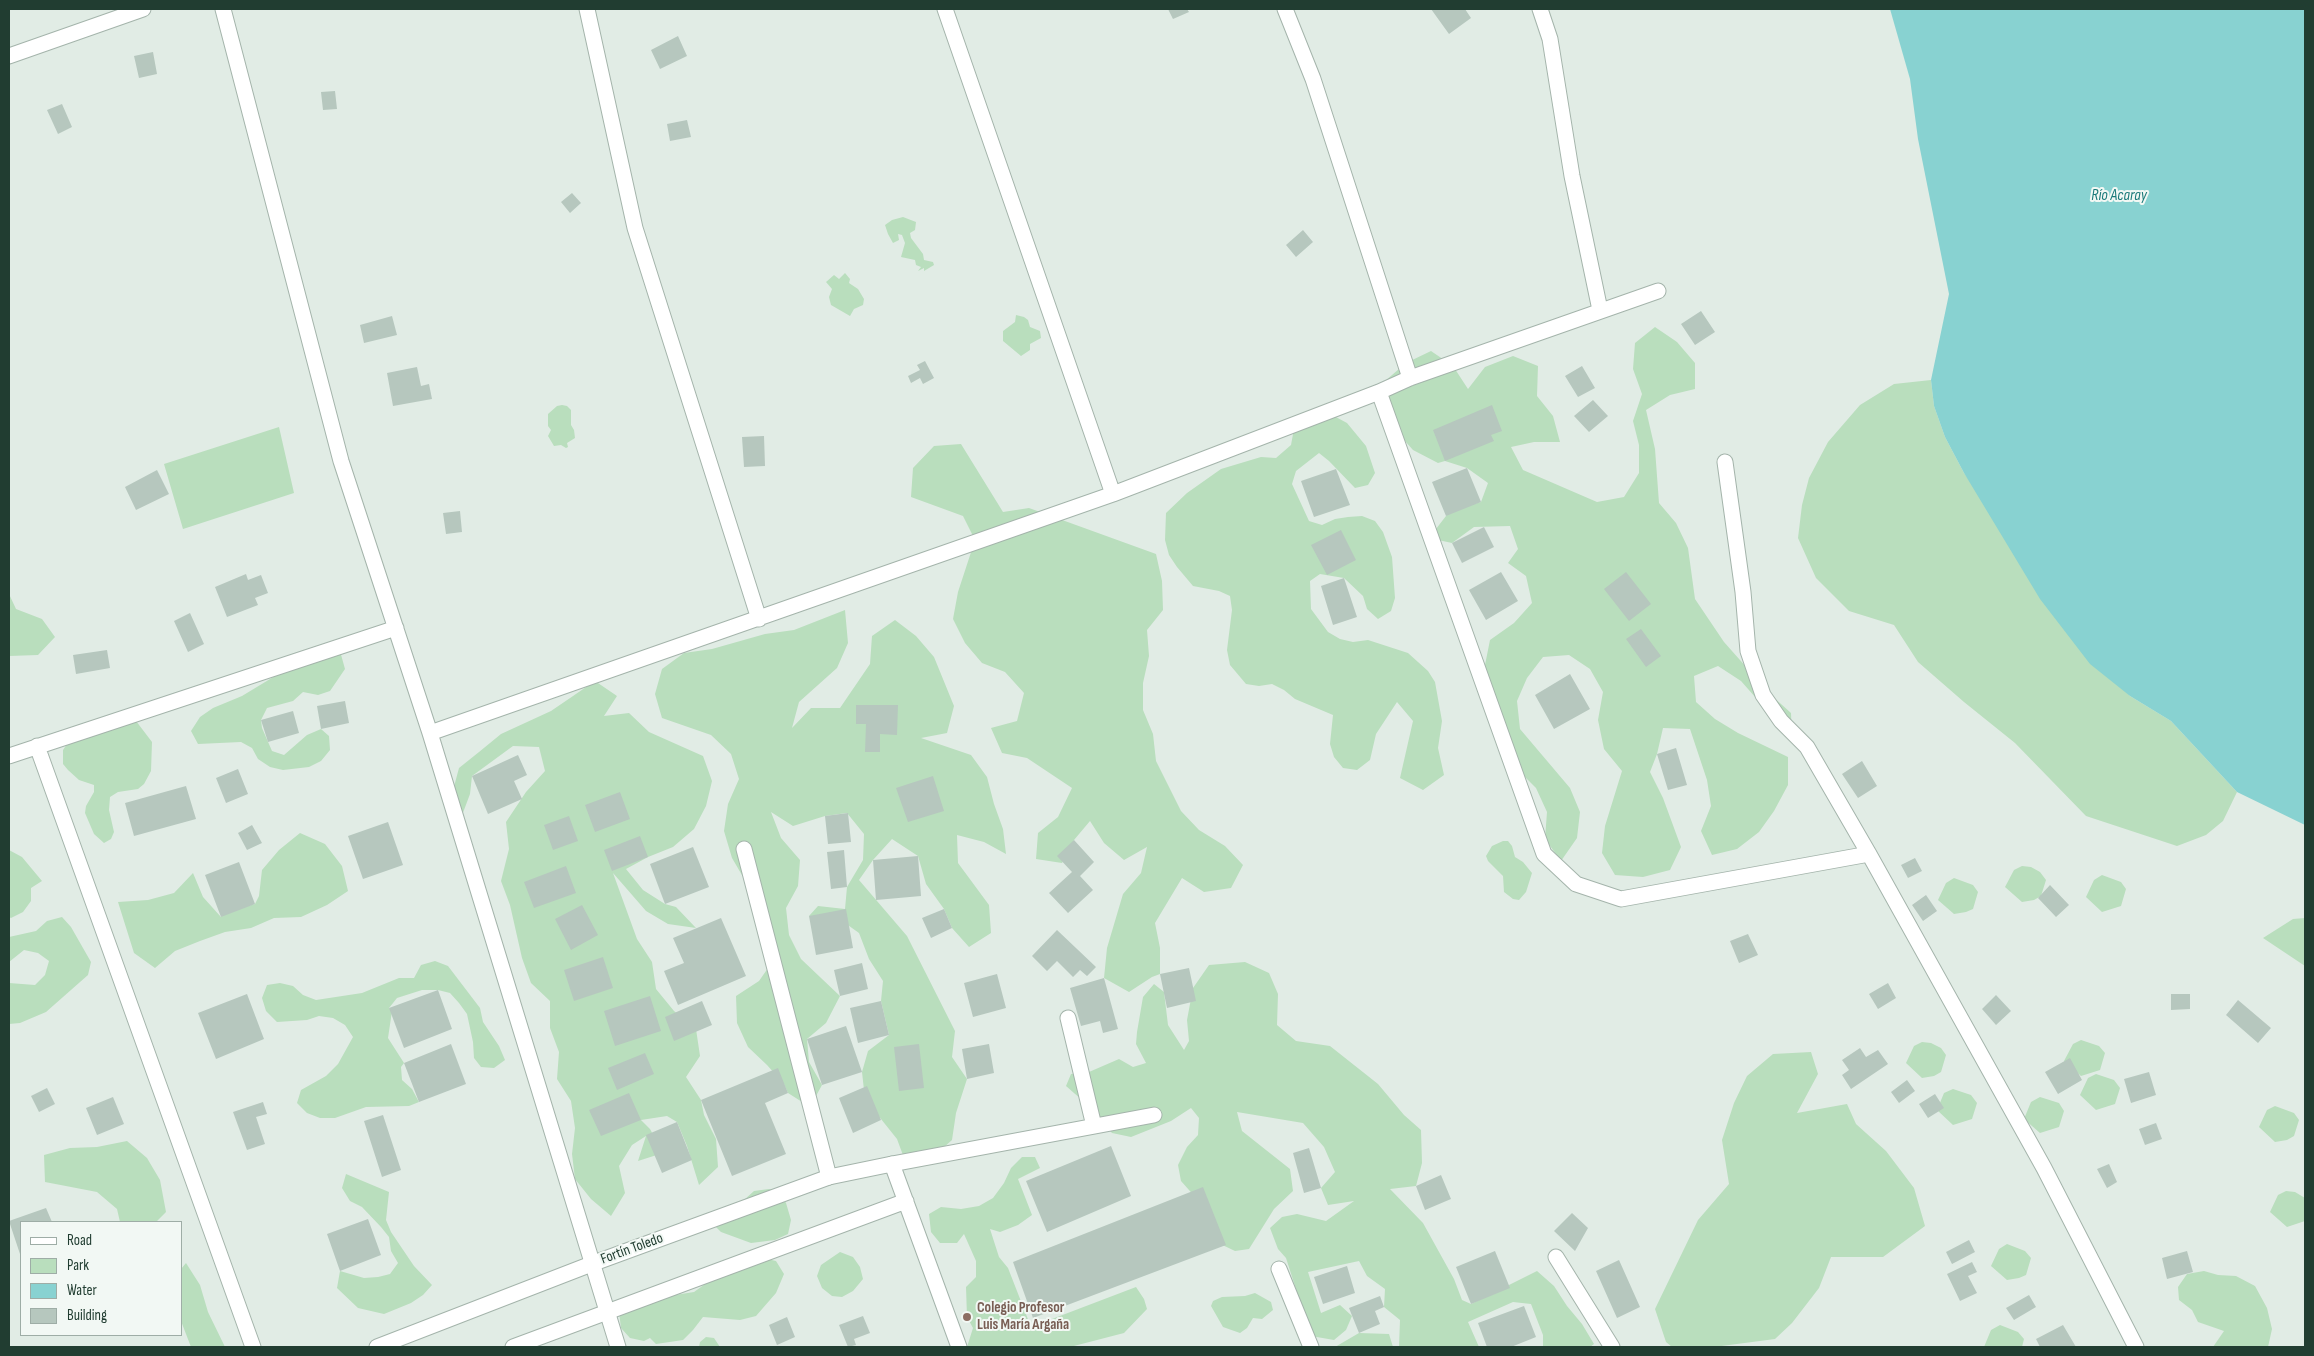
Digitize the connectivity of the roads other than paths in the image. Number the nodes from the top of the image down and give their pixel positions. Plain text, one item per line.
1 (143, 9) edge
2 (223, 9) edge
3 (587, 9) edge
4 (945, 9) edge
5 (1285, 9) edge
6 (1540, 9) edge
7 (9, 56) edge
8 (1658, 290) dead end
9 (1600, 310) junction
10 (1410, 378) junction
11 (1379, 392) junction
12 (1725, 462) dead end
13 (1113, 494) junction
14 (759, 619) junction
15 (396, 628) junction
16 (430, 733) junction
17 (37, 746) junction
18 (9, 756) edge
19 (744, 849) dead end
20 (1869, 854) junction
21 (1068, 1018) dead end
22 (1154, 1115) dead end
23 (1094, 1126) junction
24 (892, 1164) junction
25 (829, 1177) junction
26 (906, 1201) junction
27 (1556, 1257) dead end
28 (594, 1263) junction
29 (1279, 1269) dead end
30 (606, 1312) junction
31 (252, 1347) edge
32 (377, 1347) edge
33 (514, 1347) edge
34 (618, 1347) edge
35 (959, 1347) edge
36 (1311, 1347) edge
37 (1612, 1347) edge
38 (2136, 1347) edge

1 - 7 street
2 - 15 street
3 - 14 street
4 - 13 street
5 - 10 street
6 - 9 street
8 - 9 street
9 - 10 street
10 - 11 street
11 - 13 street
11 - 20 street
12 - 20 street
13 - 14 street
14 - 16 street
15 - 16 street
15 - 17 street
16 - 28 street
17 - 18 street
17 - 31 street
19 - 25 street
20 - 38 street
21 - 23 street
22 - 23 street, Fortín Toledo
23 - 24 street, Fortín Toledo
24 - 25 street, Fortín Toledo
24 - 26 street
25 - 28 street, Fortín Toledo
26 - 30 street
26 - 35 street
27 - 37 street
28 - 30 street
28 - 32 street, Fortín Toledo
29 - 36 street
30 - 33 street
30 - 34 street

